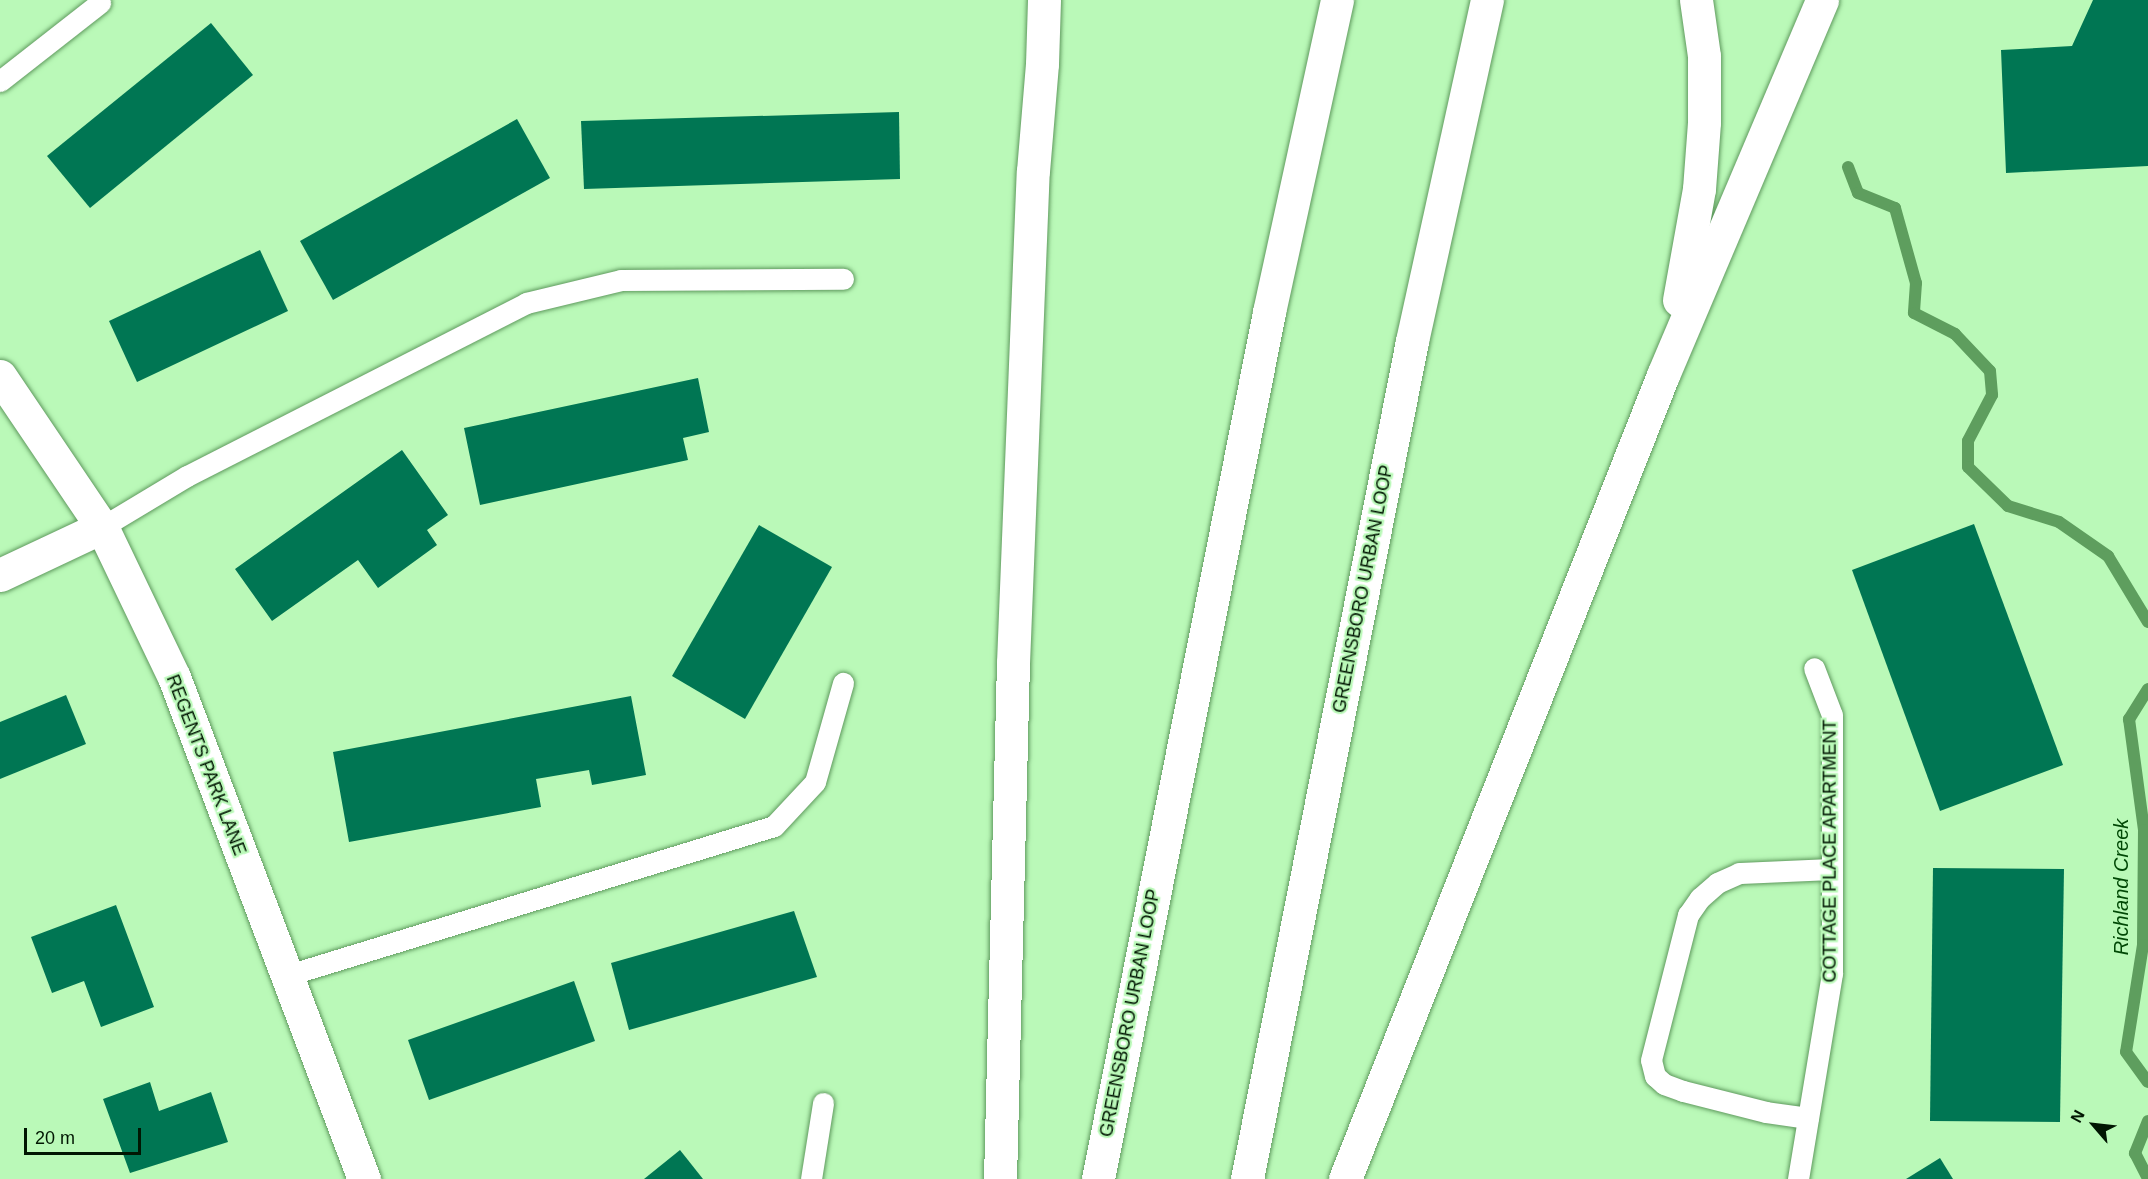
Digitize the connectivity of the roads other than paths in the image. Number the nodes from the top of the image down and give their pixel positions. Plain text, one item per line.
1 (1044, 0) edge
2 (1061, 0) edge
3 (1337, 0) edge
4 (1487, 0) edge
5 (1696, 0) edge
6 (1822, 0) edge
7 (100, 3) dead end
8 (1042, 64) junction
9 (0, 81) edge
10 (843, 279) dead end
11 (1663, 375) junction
12 (0, 376) edge
13 (102, 527) junction
14 (0, 575) edge
15 (1814, 668) dead end
16 (843, 683) dead end
17 (1832, 869) junction
18 (285, 976) junction
19 (824, 1103) dead end
20 (1808, 1118) junction
21 (364, 1179) edge
22 (811, 1179) edge
23 (1000, 1179) edge
24 (1098, 1179) edge
25 (1247, 1179) edge
26 (1345, 1179) edge
27 (1798, 1179) edge

1 - 8 main road
2 - 8 main road
3 - 24 main road, GREENSBORO URBAN LOOP
4 - 25 main road, GREENSBORO URBAN LOOP
5 - 11 main road
6 - 11 main road
7 - 9 lane
8 - 23 main road
10 - 13 lane
11 - 26 main road
12 - 13 main road, REGENTS PARK LANE
13 - 14 main road
13 - 18 main road, REGENTS PARK LANE
15 - 17 lane, COTTAGE PLACE APARTMENT
16 - 18 lane
17 - 20 lane, COTTAGE PLACE APARTMENT
17 - 20 lane
18 - 21 main road, REGENTS PARK LANE
19 - 22 lane
20 - 27 lane, COTTAGE PLACE APARTMENT

